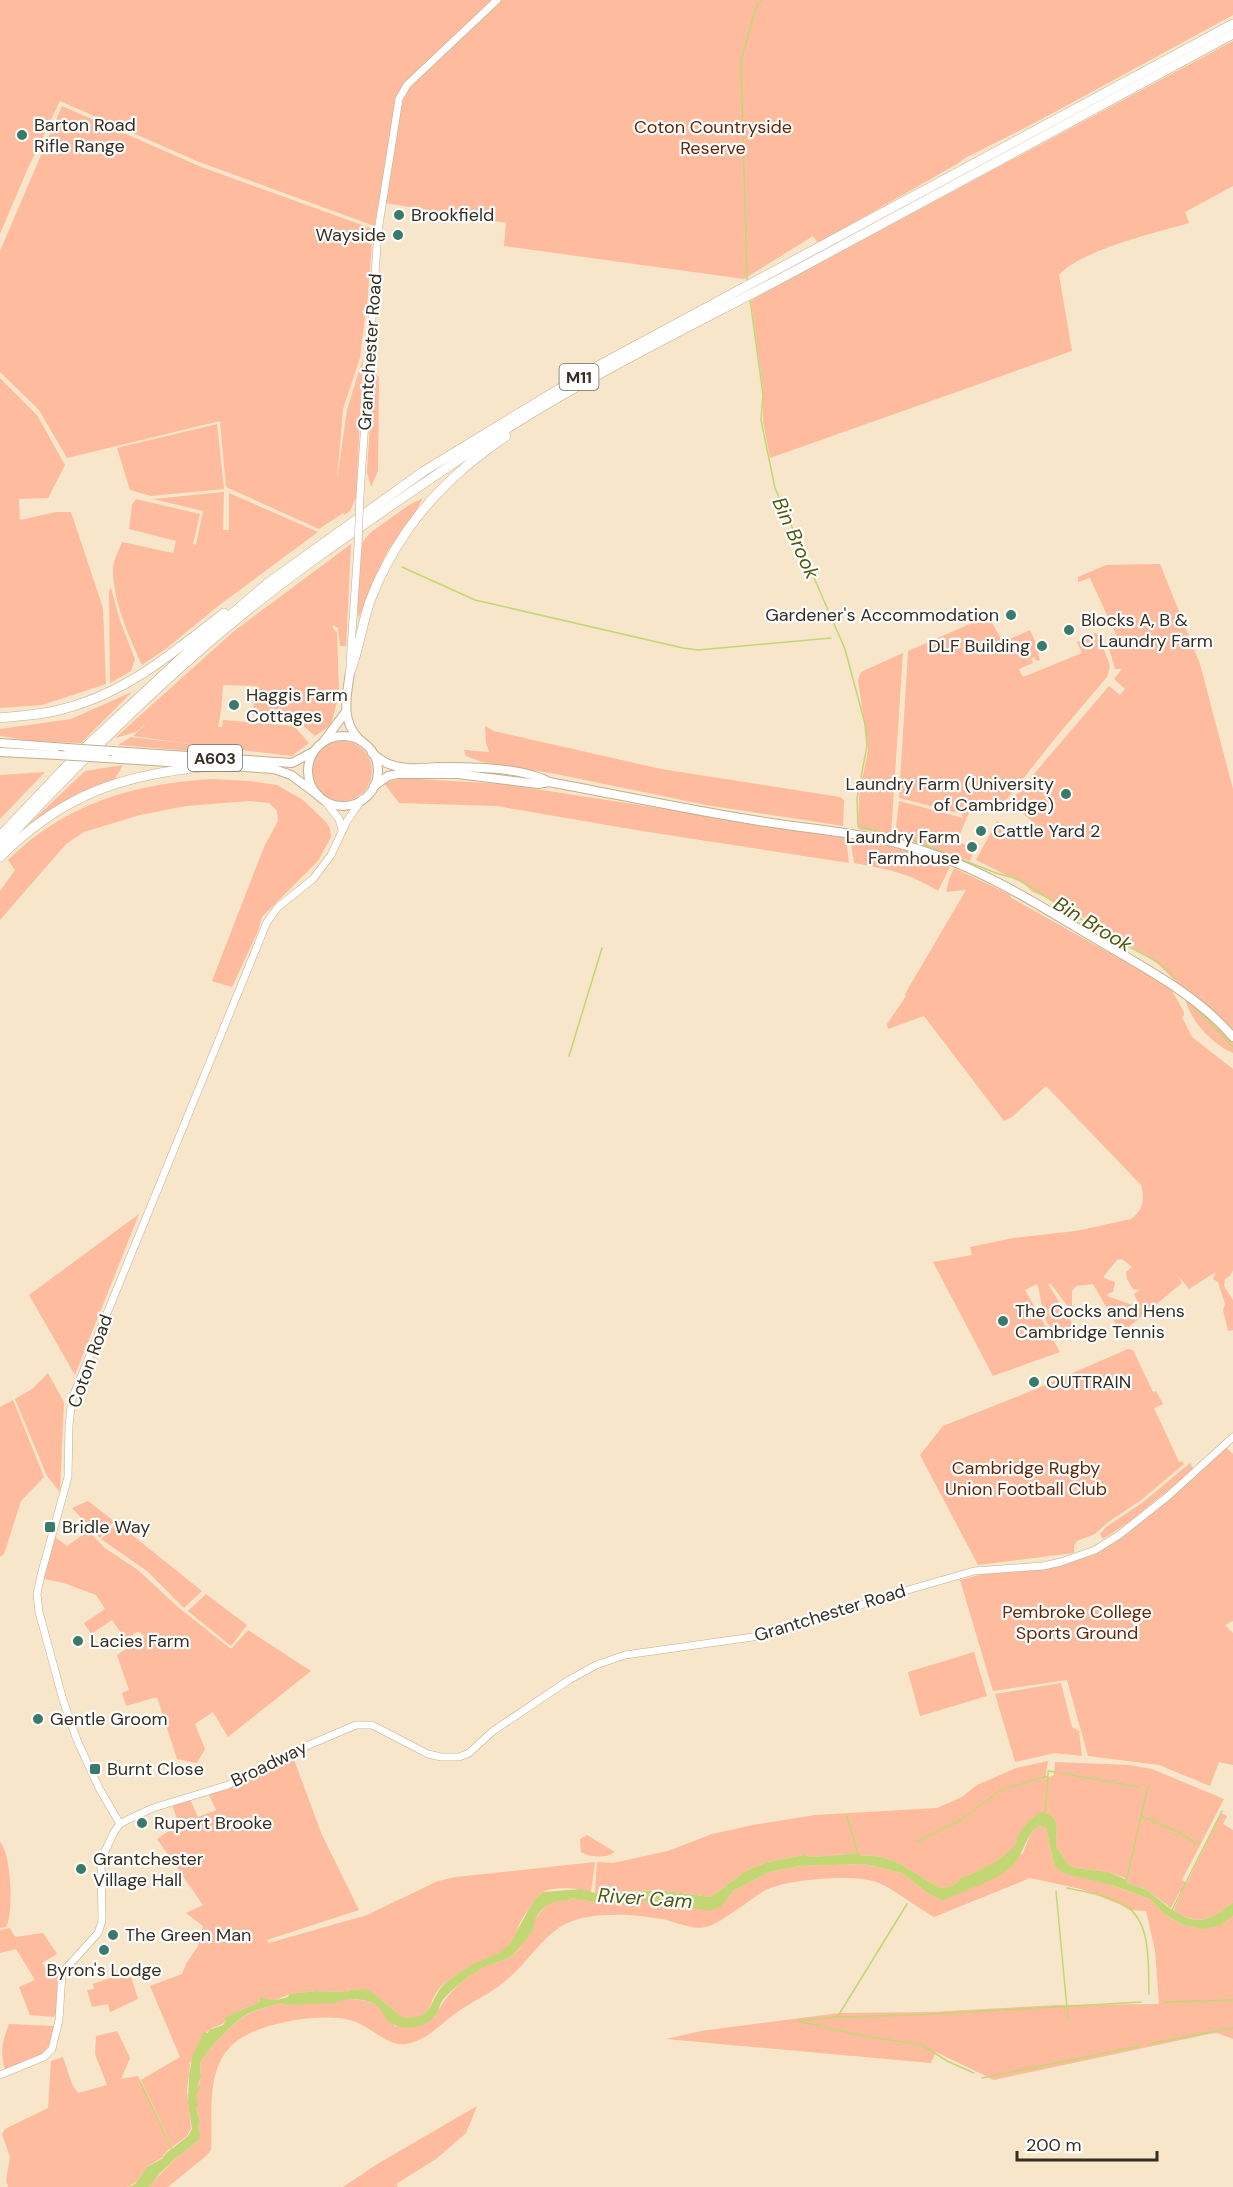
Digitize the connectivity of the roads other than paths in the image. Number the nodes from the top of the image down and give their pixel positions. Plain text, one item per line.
1 (497, 0) edge
2 (1233, 24) edge
3 (1233, 34) edge
4 (580, 386) junction
5 (268, 583) junction
6 (350, 672) junction
7 (345, 713) junction
8 (0, 718) edge
9 (361, 741) junction
10 (322, 743) junction
11 (0, 744) edge
12 (314, 751) junction
13 (0, 752) edge
14 (372, 753) junction
15 (109, 755) junction
16 (212, 766) junction
17 (549, 782) junction
18 (374, 786) junction
19 (321, 798) junction
20 (362, 800) junction
21 (342, 832) junction
22 (0, 836) edge
23 (0, 847) edge
24 (0, 857) edge
25 (1233, 1037) edge
26 (1233, 1437) edge
27 (383, 1731) joint
28 (120, 1824) junction
29 (0, 2075) edge

1 - 6 street, Grantchester Road, bridge
2 - 5 highway, M11
3 - 4 highway, M11
4 - 6 highway
4 - 23 highway, M11
5 - 8 highway
5 - 22 highway, M11
6 - 7 main road
7 - 9 main road
7 - 10 main road
9 - 10 main road
9 - 14 main road
10 - 12 main road
11 - 15 main road, A603, bridge
12 - 15 main road, A603
12 - 19 main road
13 - 15 main road, A603, bridge
14 - 17 main road
14 - 18 main road
15 - 16 main road, A603
16 - 19 main road, A603
16 - 24 highway
17 - 18 main road
17 - 25 main road
18 - 20 main road
19 - 20 main road
19 - 21 street
20 - 21 street, Coton Road
21 - 28 street, Coton Road
26 - 27 street, Grantchester Road
27 - 28 street, Broadway
28 - 29 street

